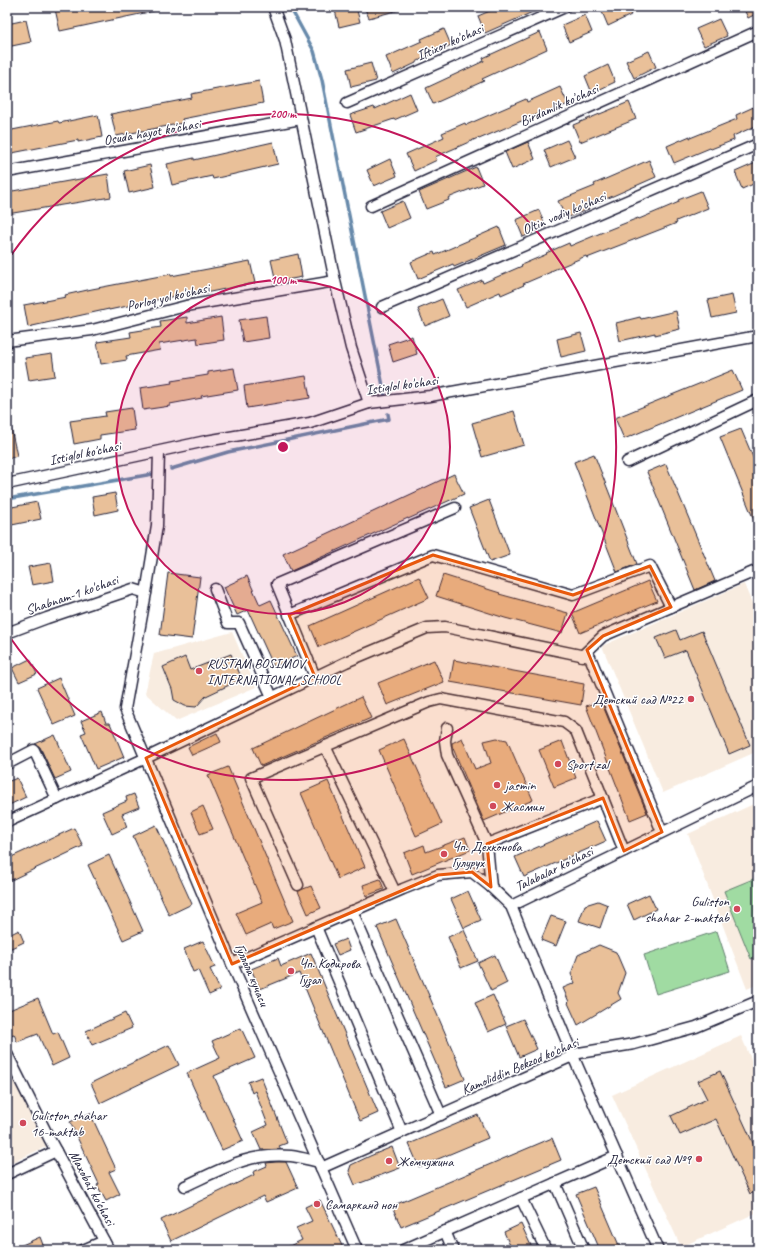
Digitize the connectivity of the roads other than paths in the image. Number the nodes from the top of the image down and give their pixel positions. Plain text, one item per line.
1 (273, 7) edge
2 (565, 7) edge
3 (758, 31) edge
4 (347, 103) dead end
5 (301, 119) junction
6 (758, 144) edge
7 (7, 172) edge
8 (371, 206) dead end
9 (334, 281) junction
10 (382, 307) dead end
11 (758, 336) edge
12 (7, 341) edge
13 (758, 400) edge
14 (369, 403) junction
15 (158, 452) junction
16 (627, 462) dead end
17 (7, 484) edge
18 (455, 508) dead end
19 (758, 570) edge
20 (215, 589) dead end
21 (146, 593) junction
22 (671, 607) junction
23 (289, 615) junction
24 (7, 633) edge
25 (582, 656) junction
26 (315, 677) junction
27 (272, 697) junction
28 (446, 728) dead end
29 (325, 746) junction
30 (146, 758) junction
31 (7, 764) edge
32 (758, 786) edge
33 (603, 798) junction
34 (57, 799) junction
35 (7, 822) edge
36 (662, 832) junction
37 (487, 844) junction
38 (624, 851) junction
39 (298, 885) dead end
40 (491, 887) junction
41 (395, 892) junction
42 (511, 906) junction
43 (352, 912) junction
44 (316, 927) junction
45 (232, 964) junction
46 (757, 1004) edge
47 (7, 1054) edge
48 (573, 1056) junction
49 (441, 1115) junction
50 (402, 1132) junction
51 (56, 1151) junction
52 (617, 1156) junction
53 (320, 1165) junction
54 (7, 1174) edge
55 (555, 1183) junction
56 (185, 1186) dead end
57 (521, 1198) junction
58 (445, 1232) junction
59 (106, 1245) edge
60 (83, 1250) edge
61 (357, 1250) edge
62 (403, 1250) edge
63 (453, 1250) edge
64 (546, 1250) edge
65 (584, 1250) edge
66 (658, 1250) edge

1 - 5 street
2 - 4 street, Iftixor ko'chasi
3 - 8 street, Birdamlik ko'chasi
5 - 7 street, Osuda hayot ko'chasi
5 - 9 street
6 - 10 street, Oltin vodiy ko'chasi
9 - 12 street, Porloq yol ko'chasi
9 - 14 street
11 - 14 street, Istiqlol ko'chasi
13 - 16 street
14 - 15 street, Istiqlol ko'chasi
15 - 17 street, Istiqlol ko'chasi
15 - 21 street
18 - 23 street
19 - 22 street
20 - 27 street
21 - 24 street, Shabnam-1 ko'chasi
21 - 30 street, Гуллола кучаси
22 - 23 street
22 - 25 street
23 - 26 street
25 - 26 street
25 - 36 street
26 - 27 street
27 - 30 street
28 - 37 street
29 - 33 street
29 - 39 street
29 - 41 street
30 - 34 street
30 - 45 street, Гуллола кучаси
31 - 34 street
32 - 36 street, Talabalar ko'chasi
33 - 37 street
33 - 38 street
34 - 35 street
36 - 38 street, Talabalar ko'chasi
37 - 40 street
38 - 42 street, Talabalar ko'chasi
40 - 41 street, Talabalar ko'chasi
40 - 42 street, Talabalar ko'chasi
41 - 43 street, Talabalar ko'chasi
42 - 48 street
43 - 44 street, Talabalar ko'chasi
43 - 49 street
44 - 45 street, Talabalar ko'chasi
44 - 50 street
45 - 53 street, Гуллола кучаси
46 - 48 street, Kamoliddin Bekzod ko'chasi
47 - 51 street, Maxobat ko'chasi
48 - 49 street, Kamoliddin Bekzod ko'chasi
48 - 52 street
49 - 50 street, Kamoliddin Bekzod ko'chasi
50 - 53 street, Kamoliddin Bekzod ko'chasi
51 - 54 street
51 - 59 street, Maxobat ko'chasi
52 - 55 street
52 - 66 street
53 - 56 street
53 - 61 street, Гуллола кучаси
55 - 57 street
55 - 65 street
57 - 58 street
57 - 64 street
58 - 62 street
58 - 63 street
59 - 60 street

